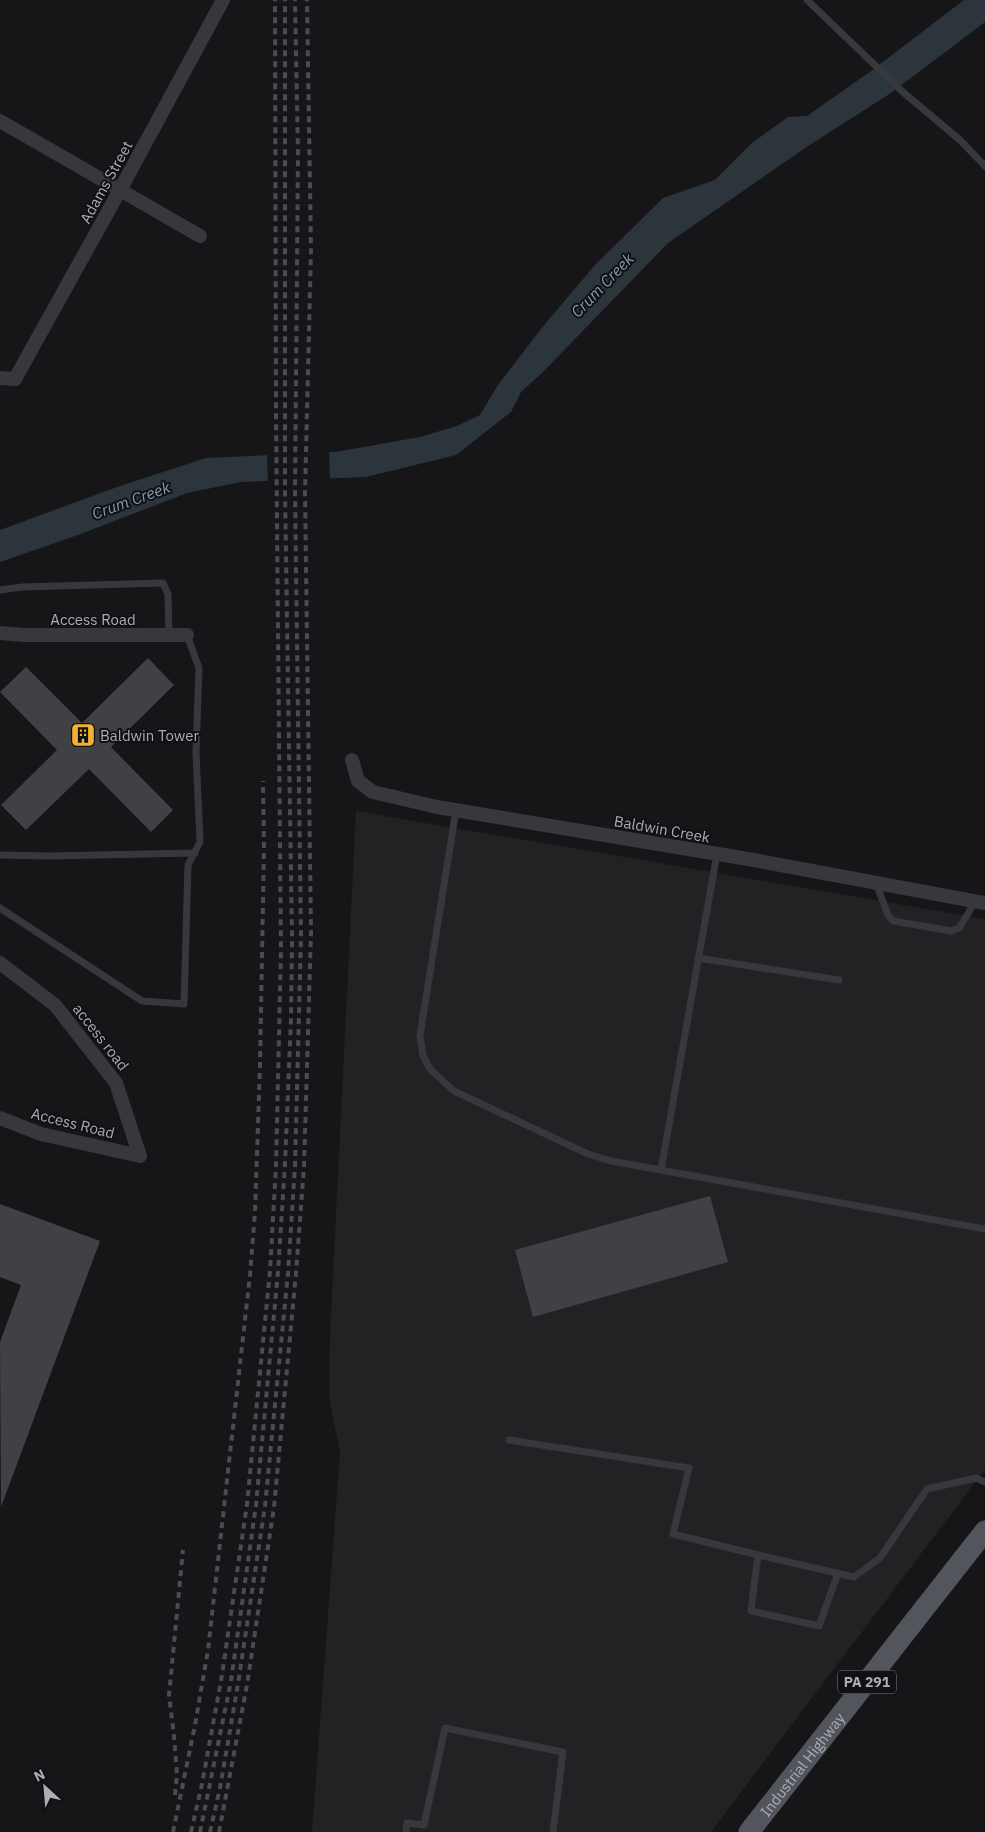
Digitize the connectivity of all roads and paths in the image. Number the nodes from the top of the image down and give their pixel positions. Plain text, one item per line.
1 (223, 0) edge
2 (807, 0) edge
3 (0, 121) edge
4 (985, 166) edge
5 (120, 190) junction
6 (200, 236) dead end
7 (0, 378) edge
8 (0, 590) edge
9 (0, 633) edge
10 (170, 635) junction
11 (187, 636) joint
12 (352, 760) dead end
13 (456, 810) junction
14 (195, 853) junction
15 (717, 854) junction
16 (0, 856) edge
17 (876, 883) junction
18 (980, 902) edge
19 (0, 908) edge
20 (698, 958) junction
21 (0, 963) edge
22 (839, 980) dead end
23 (0, 1118) edge
24 (140, 1156) joint
25 (661, 1170) junction
26 (985, 1229) edge
27 (509, 1440) dead end
28 (985, 1482) edge
29 (985, 1531) edge
30 (758, 1555) junction
31 (838, 1573) junction
32 (406, 1832) edge
33 (553, 1832) edge
34 (750, 1832) edge

1 - 5 street, Adams Street
2 - 4 lane
3 - 5 street
5 - 6 street
5 - 7 street, Adams Street
8 - 10 lane
9 - 10 street, Access Road
10 - 11 street, Access Road
11 - 14 lane
12 - 13 street, Baldwin Creek
13 - 15 street, Baldwin Creek
13 - 25 lane
14 - 16 lane
14 - 19 lane
15 - 17 street, Baldwin Creek
15 - 20 lane
17 - 18 street, Baldwin Creek
17 - 18 lane
20 - 22 lane
20 - 25 lane
21 - 24 street, access road
23 - 24 street, Access Road
25 - 26 lane
27 - 30 lane
28 - 31 lane
29 - 34 main road, Industrial Highway / PA 291
30 - 31 lane
30 - 31 lane
32 - 33 lane

